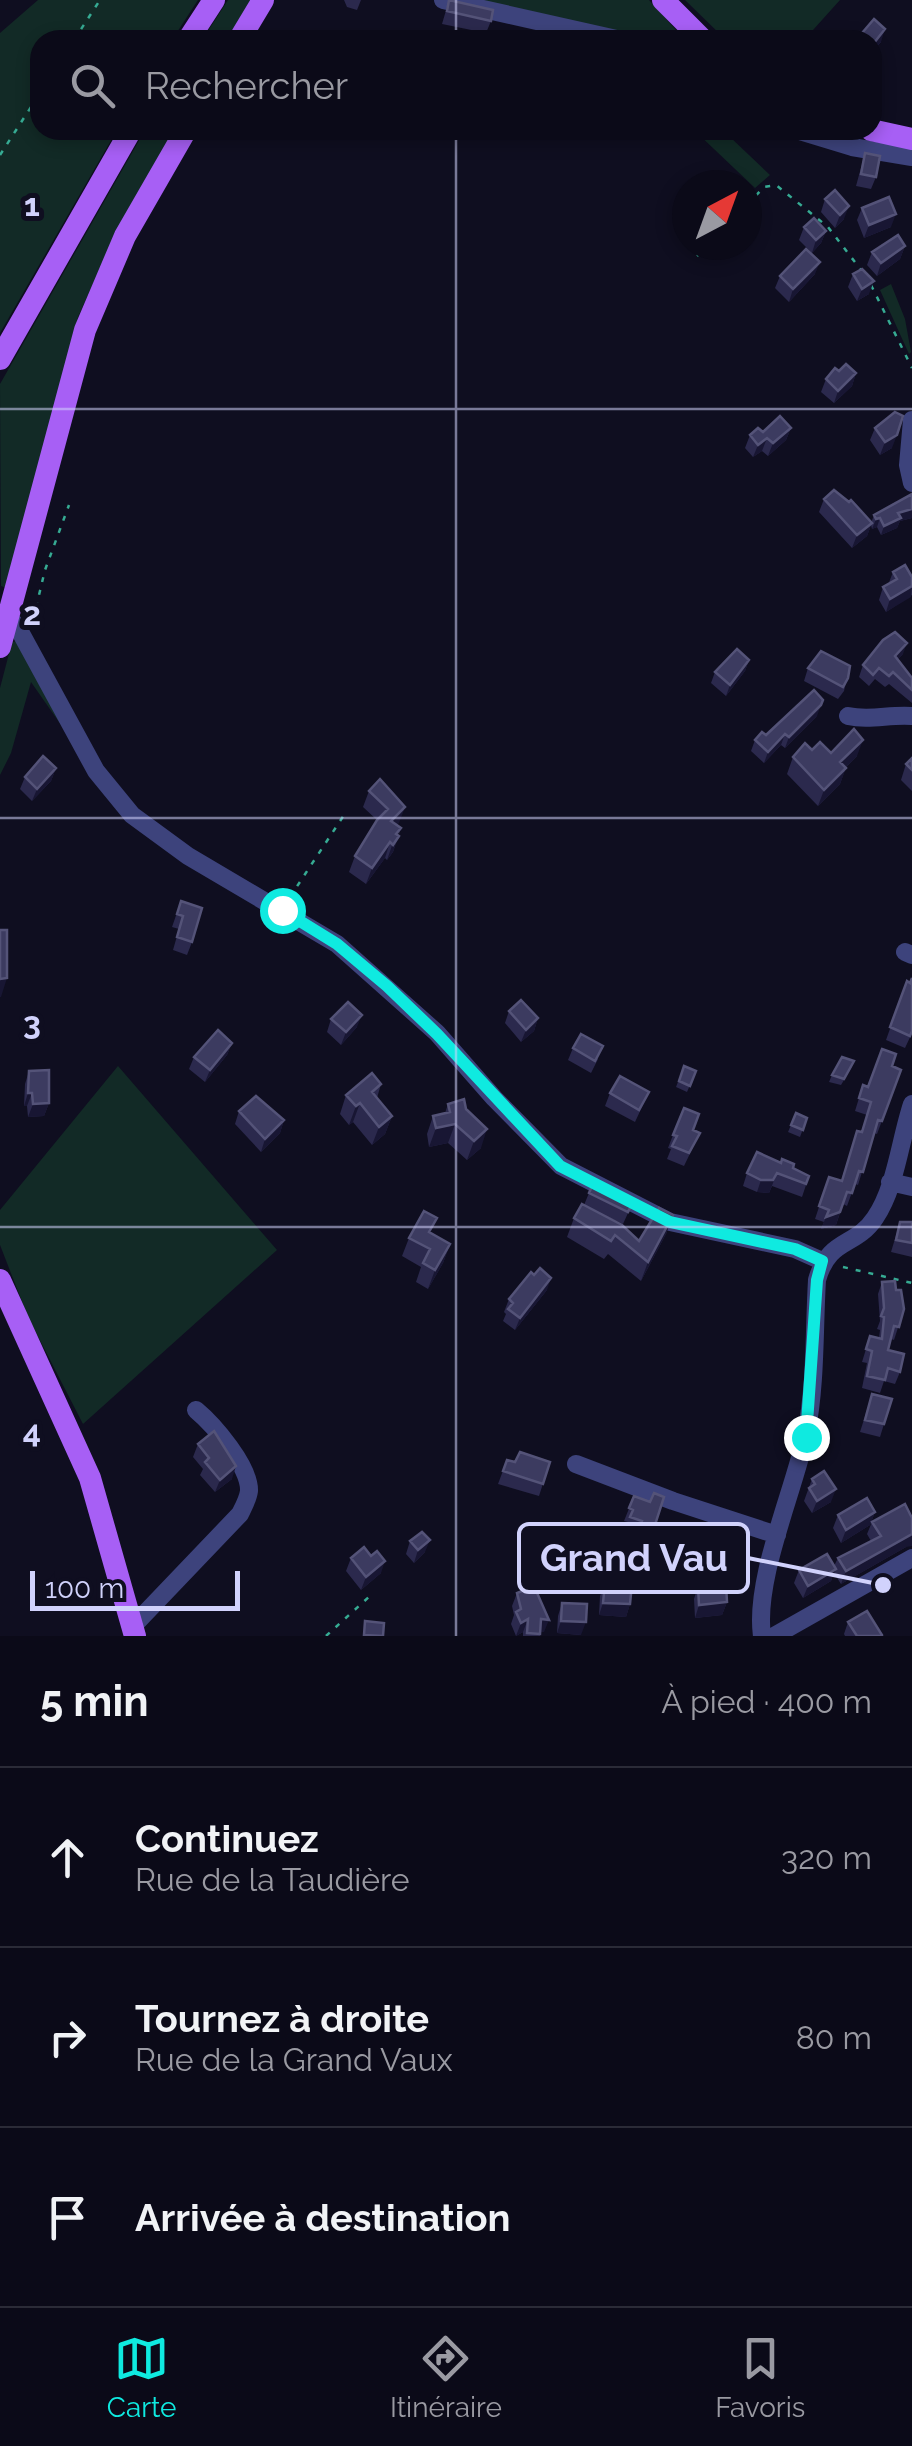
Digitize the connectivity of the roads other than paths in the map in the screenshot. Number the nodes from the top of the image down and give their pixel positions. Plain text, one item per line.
1 (214, 0) edge
2 (263, 0) edge
3 (443, 0) edge
4 (663, 0) edge
5 (194, 30) edge
6 (245, 30) edge
7 (576, 30) edge
8 (693, 30) edge
9 (882, 133) edge
10 (125, 140) edge
11 (180, 140) edge
12 (827, 140) edge
13 (912, 141) edge
14 (912, 157) edge
15 (0, 359) edge
16 (912, 420) edge
17 (912, 482) edge
18 (8, 618) junction
19 (0, 646) edge
20 (848, 716) dead end
21 (912, 716) edge
22 (912, 1104) edge
23 (890, 1182) junction
24 (912, 1187) edge
25 (822, 1261) junction
26 (0, 1280) edge
27 (196, 1410) dead end
28 (576, 1464) dead end
29 (777, 1535) junction
30 (912, 1558) edge
31 (134, 1631) edge
32 (762, 1636) edge
33 (774, 1636) edge

1 - 5 main road
2 - 6 main road
3 - 7 street
4 - 8 main road
9 - 13 main road
10 - 15 main road
11 - 18 main road
12 - 14 street
16 - 17 street
18 - 19 main road
18 - 25 street
20 - 21 street
22 - 23 street
23 - 24 street
23 - 25 street
25 - 29 street
26 - 31 main road
27 - 31 street
28 - 29 street
29 - 32 street
30 - 33 street

